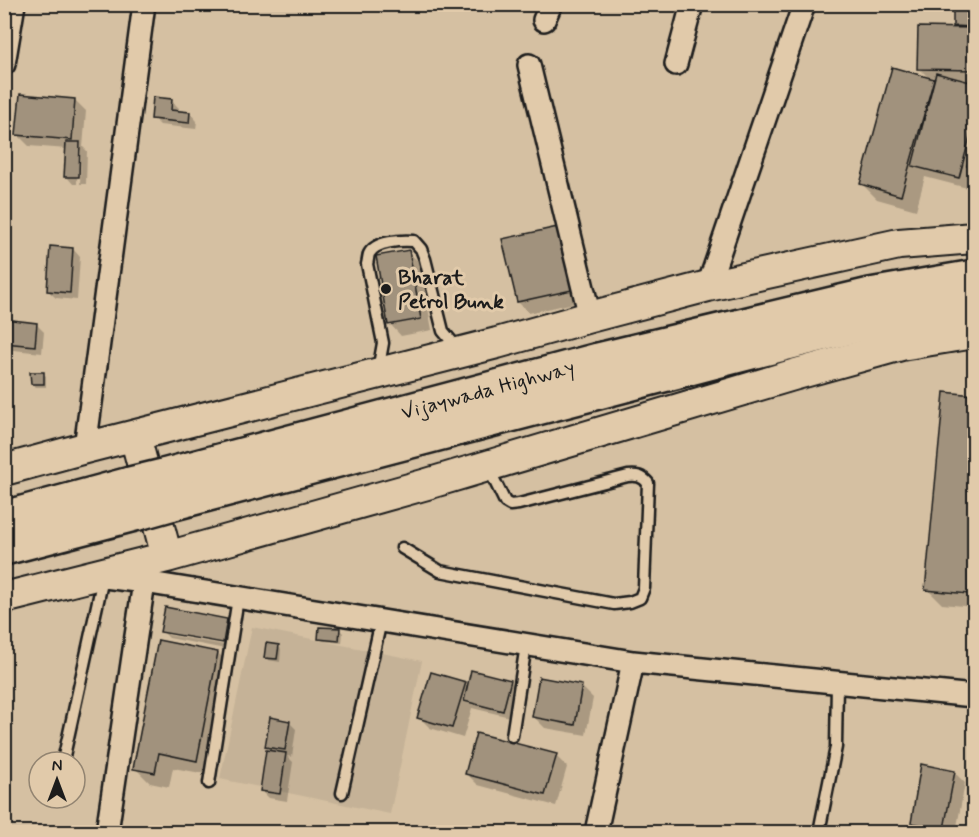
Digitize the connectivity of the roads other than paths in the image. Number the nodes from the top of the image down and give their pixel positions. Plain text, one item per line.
1 (14, 4) edge
2 (144, 4) edge
3 (692, 4) edge
4 (804, 4) edge
5 (4, 64) edge
6 (676, 64) dead end
7 (529, 65) dead end
8 (975, 238) edge
9 (975, 277) edge
10 (708, 286) junction
11 (975, 309) edge
12 (590, 317) junction
13 (975, 333) edge
14 (460, 353) junction
15 (378, 374) junction
16 (135, 435) junction
17 (85, 448) junction
18 (488, 467) junction
19 (4, 471) edge
20 (166, 490) junction
21 (134, 499) junction
22 (4, 518) edge
23 (4, 548) edge
24 (402, 548) dead end
25 (167, 557) junction
26 (97, 577) junction
27 (144, 582) junction
28 (4, 598) edge
29 (237, 598) junction
30 (381, 621) junction
31 (526, 645) junction
32 (633, 662) junction
33 (837, 682) junction
34 (975, 696) edge
35 (512, 736) dead end
36 (65, 750) edge
37 (209, 783) dead end
38 (342, 793) dead end
39 (107, 832) edge
40 (596, 832) edge
41 (819, 832) edge

1 - 5 street
2 - 17 street
3 - 6 street
4 - 10 street
7 - 12 street
8 - 10 street
9 - 20 highway, Vijaywada Highway
10 - 12 street
11 - 20 highway, Vijaywada Highway
12 - 14 street
13 - 18 street
14 - 15 street
14 - 15 lane
15 - 16 street
16 - 17 street
16 - 25 street
17 - 19 street
18 - 24 lane
18 - 25 street
20 - 21 highway, Vijaywada Highway, bridge
21 - 22 highway, Vijaywada Highway
21 - 23 highway, Vijaywada Highway
25 - 26 street
26 - 27 street
26 - 28 street
26 - 36 lane
27 - 29 street
27 - 39 street
29 - 30 street
29 - 37 lane
30 - 31 street
30 - 38 lane
31 - 32 street
31 - 35 lane
32 - 33 street
32 - 40 street
33 - 34 street
33 - 41 lane

